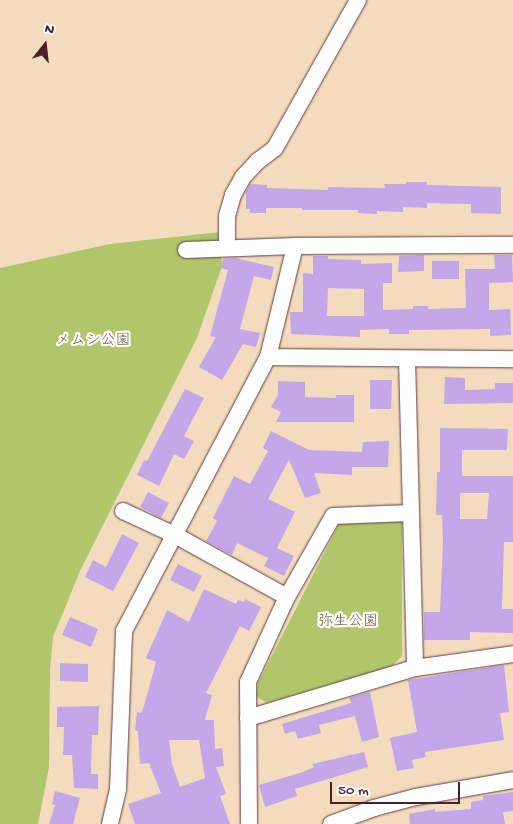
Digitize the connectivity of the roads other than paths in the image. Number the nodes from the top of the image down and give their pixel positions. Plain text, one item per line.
1 (358, 0) edge
2 (513, 245) edge
3 (295, 246) junction
4 (227, 248) junction
5 (186, 250) dead end
6 (268, 357) junction
7 (407, 359) junction
8 (513, 359) edge
9 (124, 511) dead end
10 (410, 513) junction
11 (175, 535) junction
12 (287, 597) junction
13 (513, 654) edge
14 (415, 668) junction
15 (248, 718) junction
16 (513, 780) edge
17 (110, 824) edge
18 (249, 824) edge
19 (331, 824) edge

1 - 4 street
2 - 3 street
3 - 4 street
3 - 6 street
4 - 5 street
6 - 7 street
6 - 11 street
7 - 8 street
7 - 10 street
9 - 11 street
10 - 12 street
10 - 14 street
11 - 12 street
11 - 17 street
12 - 15 street
13 - 14 street
14 - 15 street
15 - 18 street
16 - 19 street

